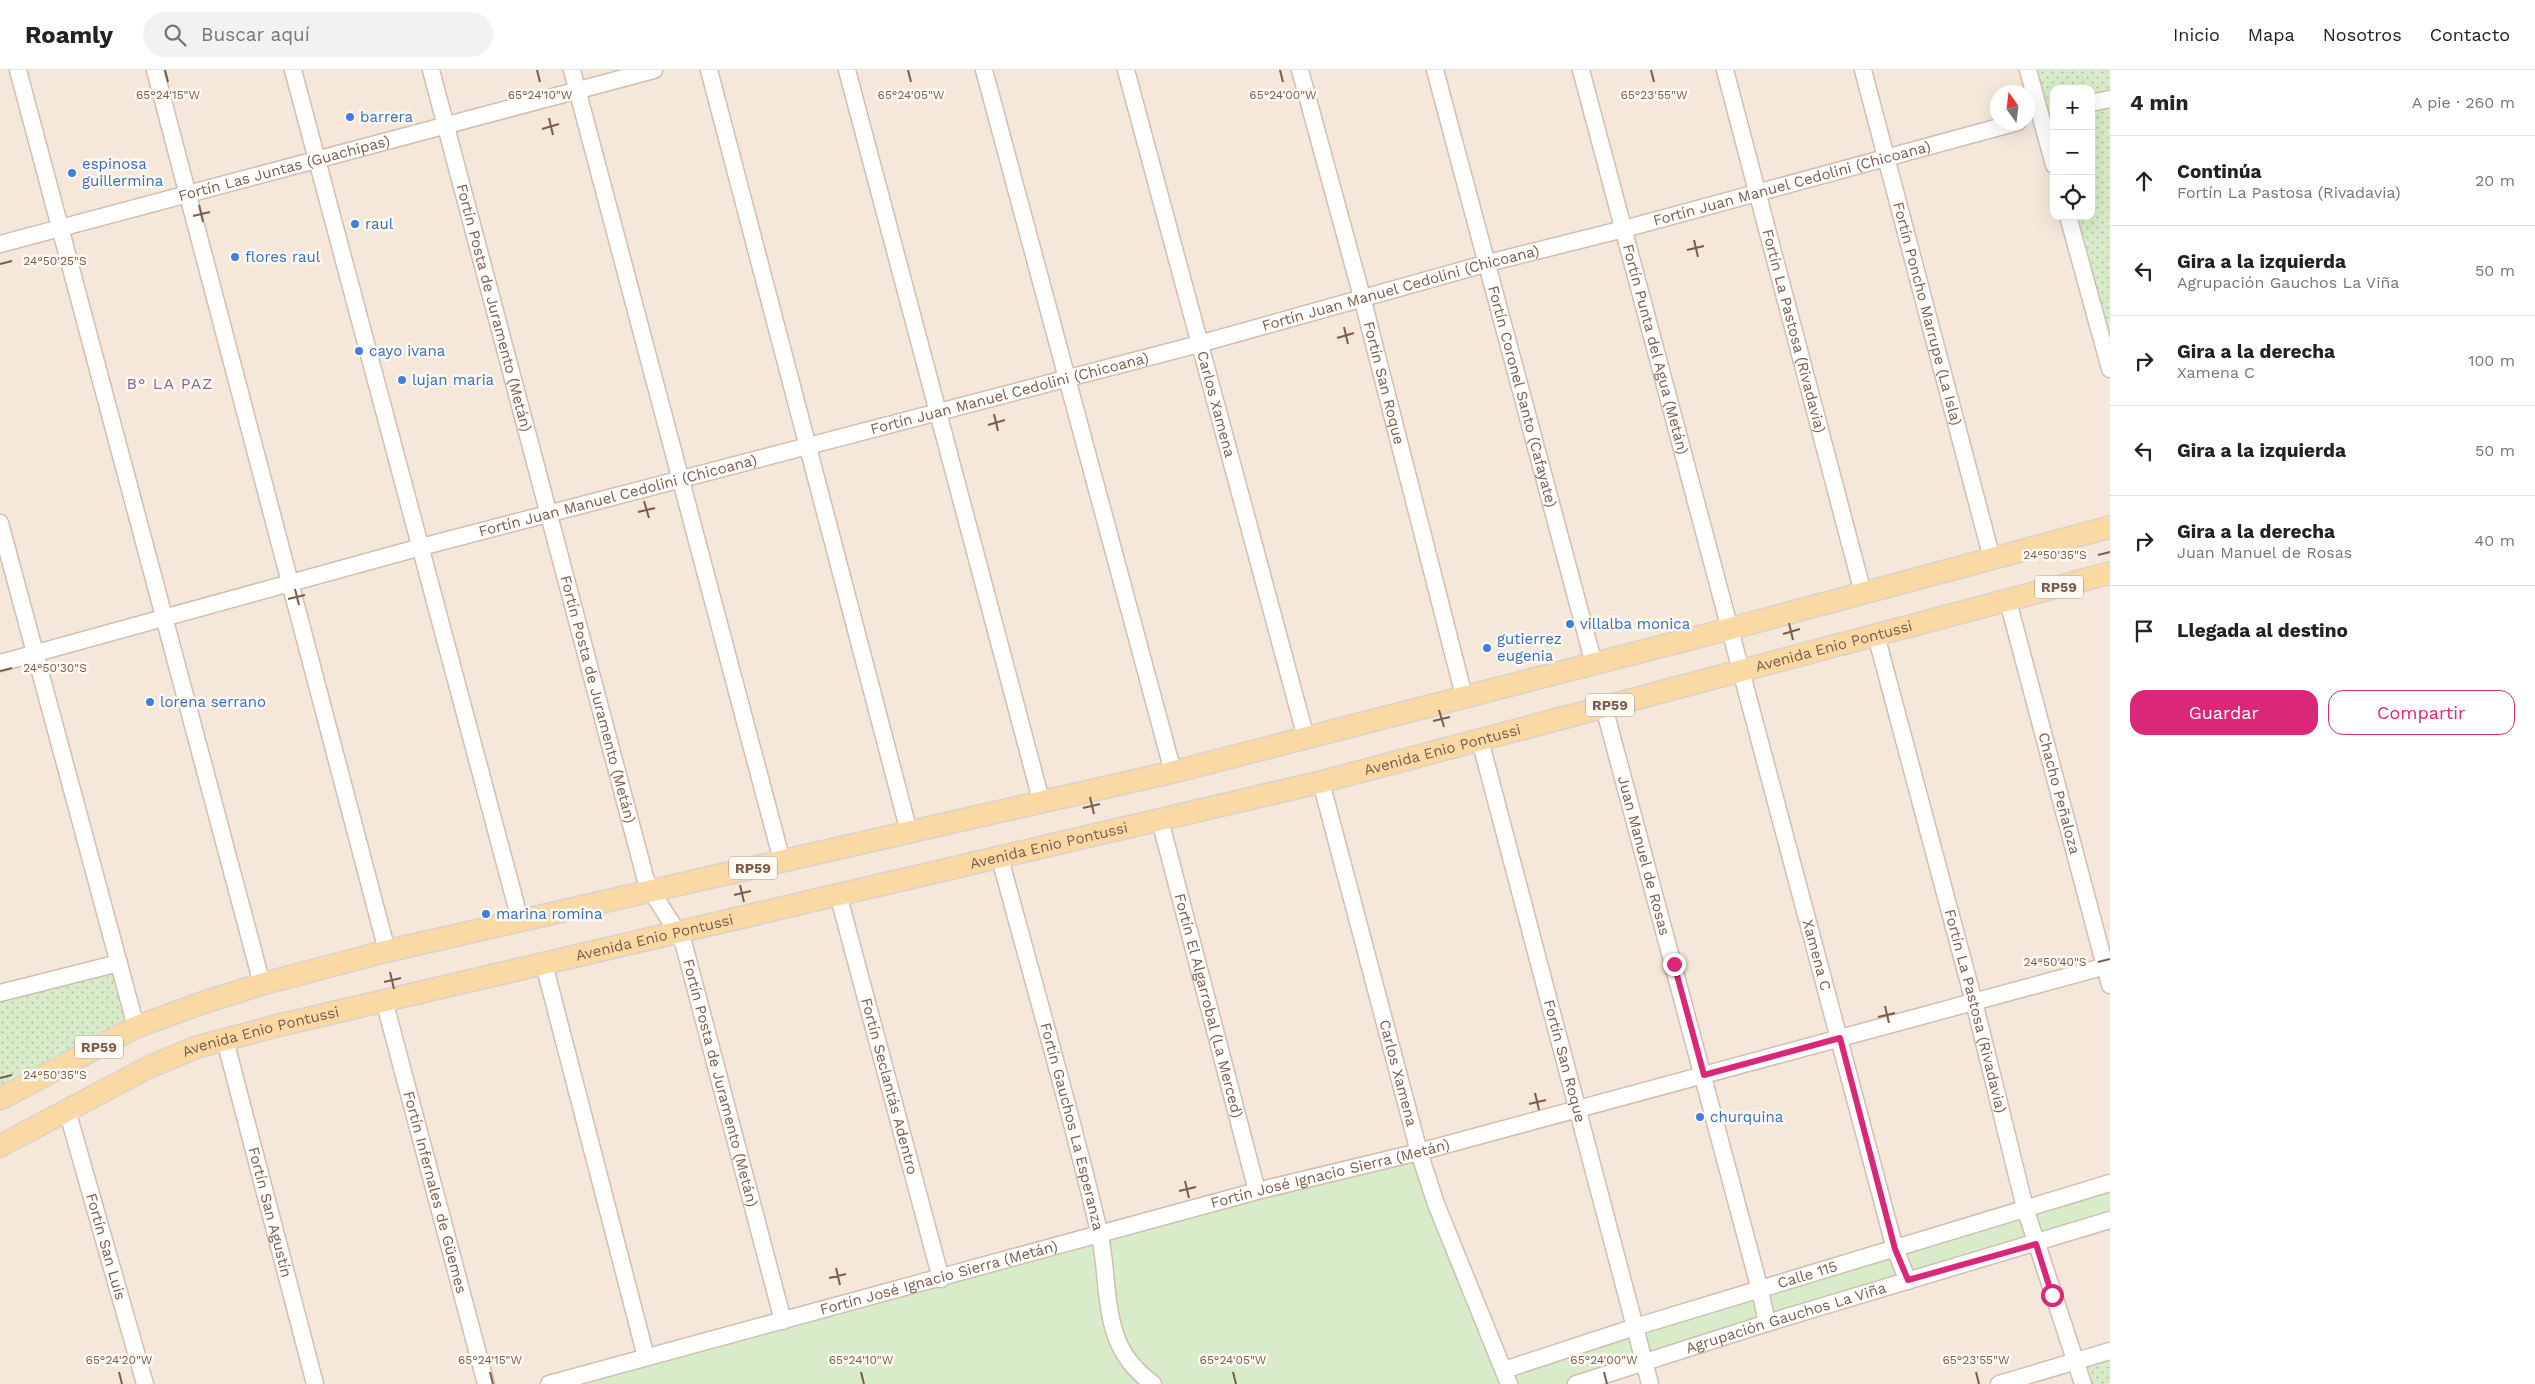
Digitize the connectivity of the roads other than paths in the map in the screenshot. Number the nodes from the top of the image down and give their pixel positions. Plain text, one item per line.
1 (18, 70) edge
2 (156, 70) edge
3 (293, 70) edge
4 (431, 70) edge
5 (572, 70) edge
6 (654, 70) edge
7 (709, 70) edge
8 (847, 70) edge
9 (984, 70) edge
10 (1126, 70) edge
11 (1300, 70) edge
12 (1435, 70) edge
13 (1581, 70) edge
14 (1725, 70) edge
15 (1863, 70) edge
16 (2028, 70) edge
17 (578, 91) junction
18 (2110, 99) edge
19 (2095, 102) edge
20 (2040, 116) edge
21 (446, 126) junction
22 (1990, 130) edge
23 (2050, 151) edge
24 (1888, 158) junction
25 (318, 160) junction
26 (1758, 192) junction
27 (189, 193) junction
28 (2069, 220) edge
29 (61, 227) junction
30 (1624, 229) junction
31 (0, 244) edge
32 (1488, 263) junction
33 (1362, 297) junction
34 (1199, 344) junction
35 (2110, 369) edge
36 (1066, 379) junction
37 (939, 413) junction
38 (808, 447) junction
39 (679, 480) junction
40 (548, 515) junction
41 (0, 523) edge
42 (2110, 527) edge
43 (421, 547) junction
44 (1992, 559) junction
45 (2110, 573) edge
46 (290, 584) junction
47 (1863, 593) junction
48 (2008, 601) junction
49 (163, 619) junction
50 (1729, 629) junction
51 (1876, 635) junction
52 (34, 654) junction
53 (0, 663) edge
54 (1594, 664) junction
55 (1741, 671) junction
56 (1464, 696) junction
57 (1604, 707) junction
58 (1306, 738) junction
59 (1480, 740) junction
60 (1173, 772) junction
61 (1321, 782) junction
62 (1041, 800) junction
63 (1160, 820) junction
64 (909, 832) junction
65 (1000, 858) junction
66 (782, 861) junction
67 (651, 892) junction
68 (838, 894) junction
69 (520, 920) junction
70 (678, 932) junction
71 (387, 951) junction
72 (119, 963) junction
73 (544, 964) junction
74 (2108, 966) edge
75 (262, 984) junction
76 (2110, 985) edge
77 (0, 993) edge
78 (384, 1000) junction
79 (1974, 1002) junction
80 (136, 1027) junction
81 (1840, 1038) junction
82 (225, 1040) junction
83 (1704, 1075) junction
84 (0, 1099) edge
85 (1578, 1108) junction
86 (67, 1110) junction
87 (0, 1146) edge
88 (1419, 1152) junction
89 (2110, 1183) edge
90 (1258, 1192) junction
91 (2025, 1208) junction
92 (2110, 1220) edge
93 (1100, 1234) junction
94 (2036, 1244) junction
95 (1895, 1249) junction
96 (941, 1279) junction
97 (1908, 1280) junction
98 (1760, 1290) junction
99 (783, 1321) junction
100 (1767, 1323) junction
101 (1635, 1327) junction
102 (2110, 1351) edge
103 (646, 1357) junction
104 (2076, 1362) junction
105 (1644, 1363) junction
106 (1507, 1377) edge
107 (145, 1384) edge
108 (315, 1384) edge
109 (486, 1384) edge
110 (550, 1384) edge
111 (1153, 1384) edge
112 (1576, 1384) edge
113 (1650, 1384) edge
114 (1999, 1384) edge
115 (2083, 1384) edge

1 - 29 street
2 - 27 street
3 - 25 street
4 - 21 street, Fortín Posta de Juramento (Metán)
5 - 17 street
6 - 17 street, Fortín Las Juntas (Guachipas)
7 - 38 street
8 - 37 street
9 - 36 street
10 - 34 street, Carlos Xamena
11 - 33 street, Fortín San Roque
12 - 32 street, Fortín Coronel Santo (Cafayate)
13 - 30 street, Fortín Punta del Agua (Metán)
14 - 26 street, Fortín La Pastosa (Rivadavia)
15 - 24 street, Fortín Poncho Marrupe (La Isla)
16 - 20 street
17 - 21 street, Fortín Las Juntas (Guachipas)
17 - 39 street
18 - 19 street
20 - 23 street
21 - 25 street, Fortín Las Juntas (Guachipas)
21 - 40 street, Fortín Posta de Juramento (Metán)
22 - 24 street, Fortín Juan Manuel Cedolini (Chicoana)
24 - 26 street, Fortín Juan Manuel Cedolini (Chicoana)
24 - 44 street, Fortín Poncho Marrupe (La Isla)
25 - 27 street, Fortín Las Juntas (Guachipas)
25 - 43 street
26 - 30 street, Fortín Juan Manuel Cedolini (Chicoana)
26 - 47 street, Fortín La Pastosa (Rivadavia)
27 - 29 street, Fortín Las Juntas (Guachipas)
27 - 46 street
28 - 35 street
29 - 31 street, Fortín Las Juntas (Guachipas)
29 - 49 street
30 - 32 street, Fortín Juan Manuel Cedolini (Chicoana)
30 - 50 street, Fortín Punta del Agua (Metán)
32 - 33 street, Fortín Juan Manuel Cedolini (Chicoana)
32 - 54 street, Fortín Coronel Santo (Cafayate)
33 - 34 street, Fortín Juan Manuel Cedolini (Chicoana)
33 - 56 street, Fortín San Roque
34 - 36 street, Fortín Juan Manuel Cedolini (Chicoana)
34 - 58 street, Carlos Xamena
36 - 37 street, Fortín Juan Manuel Cedolini (Chicoana)
36 - 60 street
37 - 38 street, Fortín Juan Manuel Cedolini (Chicoana)
37 - 62 street
38 - 39 street, Fortín Juan Manuel Cedolini (Chicoana)
38 - 64 street
39 - 40 street, Fortín Juan Manuel Cedolini (Chicoana)
39 - 66 street
40 - 43 street, Fortín Juan Manuel Cedolini (Chicoana)
40 - 67 street, Fortín Posta de Juramento (Metán)
41 - 52 street
42 - 44 main road, RP59
43 - 46 street, Fortín Juan Manuel Cedolini (Chicoana)
43 - 69 street
44 - 47 main road, RP59
45 - 48 main road, Avenida Enio Pontussi / RP59
46 - 49 street, Fortín Juan Manuel Cedolini (Chicoana)
46 - 71 street
47 - 50 main road, RP59
48 - 51 main road, Avenida Enio Pontussi / RP59
48 - 74 street, Chacho Peñaloza
49 - 52 street, Fortín Juan Manuel Cedolini (Chicoana)
49 - 75 street
50 - 54 main road, RP59
50 - 55 street, Xamena C
51 - 55 main road, Avenida Enio Pontussi / RP59
51 - 79 street, Fortín La Pastosa (Rivadavia)
52 - 53 street, Fortín Juan Manuel Cedolini (Chicoana)
52 - 72 street
54 - 56 main road, RP59
55 - 57 main road, Avenida Enio Pontussi / RP59
55 - 81 street, Xamena C
56 - 58 main road, RP59
57 - 59 main road, Avenida Enio Pontussi / RP59
57 - 83 street, Juan Manuel de Rosas
58 - 60 main road, RP59
59 - 61 main road, Avenida Enio Pontussi / RP59
59 - 85 street, Fortín San Roque
60 - 62 main road, RP59
61 - 63 main road, Avenida Enio Pontussi / RP59
61 - 88 street, Carlos Xamena
62 - 64 main road, RP59
63 - 65 main road, Avenida Enio Pontussi / RP59
63 - 90 street, Fortín El Algarrobal (La Merced)
64 - 66 main road, RP59
65 - 68 main road, Avenida Enio Pontussi / RP59
65 - 93 street, Fortín Gauchos La Esperanza
66 - 67 main road, RP59
67 - 69 main road, RP59
67 - 70 street, Fortín Posta de Juramento (Metán)
68 - 70 main road, Avenida Enio Pontussi / RP59
68 - 96 street, Fortín Seclantás Adentro
69 - 71 main road, RP59
70 - 73 main road, Avenida Enio Pontussi / RP59
70 - 99 street, Fortín Posta de Juramento (Metán)
71 - 75 main road, RP59
72 - 77 street
72 - 80 street
73 - 78 main road, Avenida Enio Pontussi / RP59
73 - 103 street
74 - 76 street, Chacho Peñaloza
74 - 79 street, Fortín José Ignacio Sierra (Metán)
75 - 80 main road, RP59
78 - 82 main road, Avenida Enio Pontussi / RP59
78 - 109 street, Fortín Infernales de Güemes
79 - 81 street, Fortín José Ignacio Sierra (Metán)
79 - 91 street, Fortín La Pastosa (Rivadavia)
80 - 84 main road, RP59
81 - 83 street, Fortín José Ignacio Sierra (Metán)
81 - 95 street, Xamena C
82 - 86 main road, Avenida Enio Pontussi / RP59
82 - 108 street, Fortín San Agustín
83 - 85 street, Fortín José Ignacio Sierra (Metán)
83 - 98 street, Juan Manuel de Rosas
85 - 88 street, Fortín José Ignacio Sierra (Metán)
85 - 101 street, Fortín San Roque
86 - 87 main road, Avenida Enio Pontussi / RP59
86 - 107 street, Fortín San Luis
88 - 90 street, Fortín José Ignacio Sierra (Metán)
88 - 106 street, Carlos Xamena
89 - 91 street, Calle 115
90 - 93 street, Fortín José Ignacio Sierra (Metán)
91 - 94 street, Fortín La Pastosa (Rivadavia)
91 - 95 street, Calle 115
92 - 94 street, Agrupación Gauchos La Viña
93 - 96 street, Fortín José Ignacio Sierra (Metán)
93 - 111 street, Fortín Gauchos La Esperanza
94 - 97 street, Agrupación Gauchos La Viña
94 - 104 street, Fortín La Pastosa (Rivadavia)
95 - 97 street, Xamena C
95 - 98 street, Calle 115
96 - 99 street, Fortín José Ignacio Sierra (Metán)
97 - 100 street, Agrupación Gauchos La Viña
98 - 100 street, Juan Manuel de Rosas
98 - 101 street, Calle 115
99 - 103 street, Fortín José Ignacio Sierra (Metán)
100 - 105 street, Agrupación Gauchos La Viña
101 - 105 street, Fortín San Roque
101 - 106 street, Calle 115
102 - 104 street
103 - 110 street, Fortín José Ignacio Sierra (Metán)
104 - 114 street
104 - 115 street, Fortín La Pastosa (Rivadavia)
105 - 112 street, Agrupación Gauchos La Viña
105 - 113 street, Fortín San Roque

